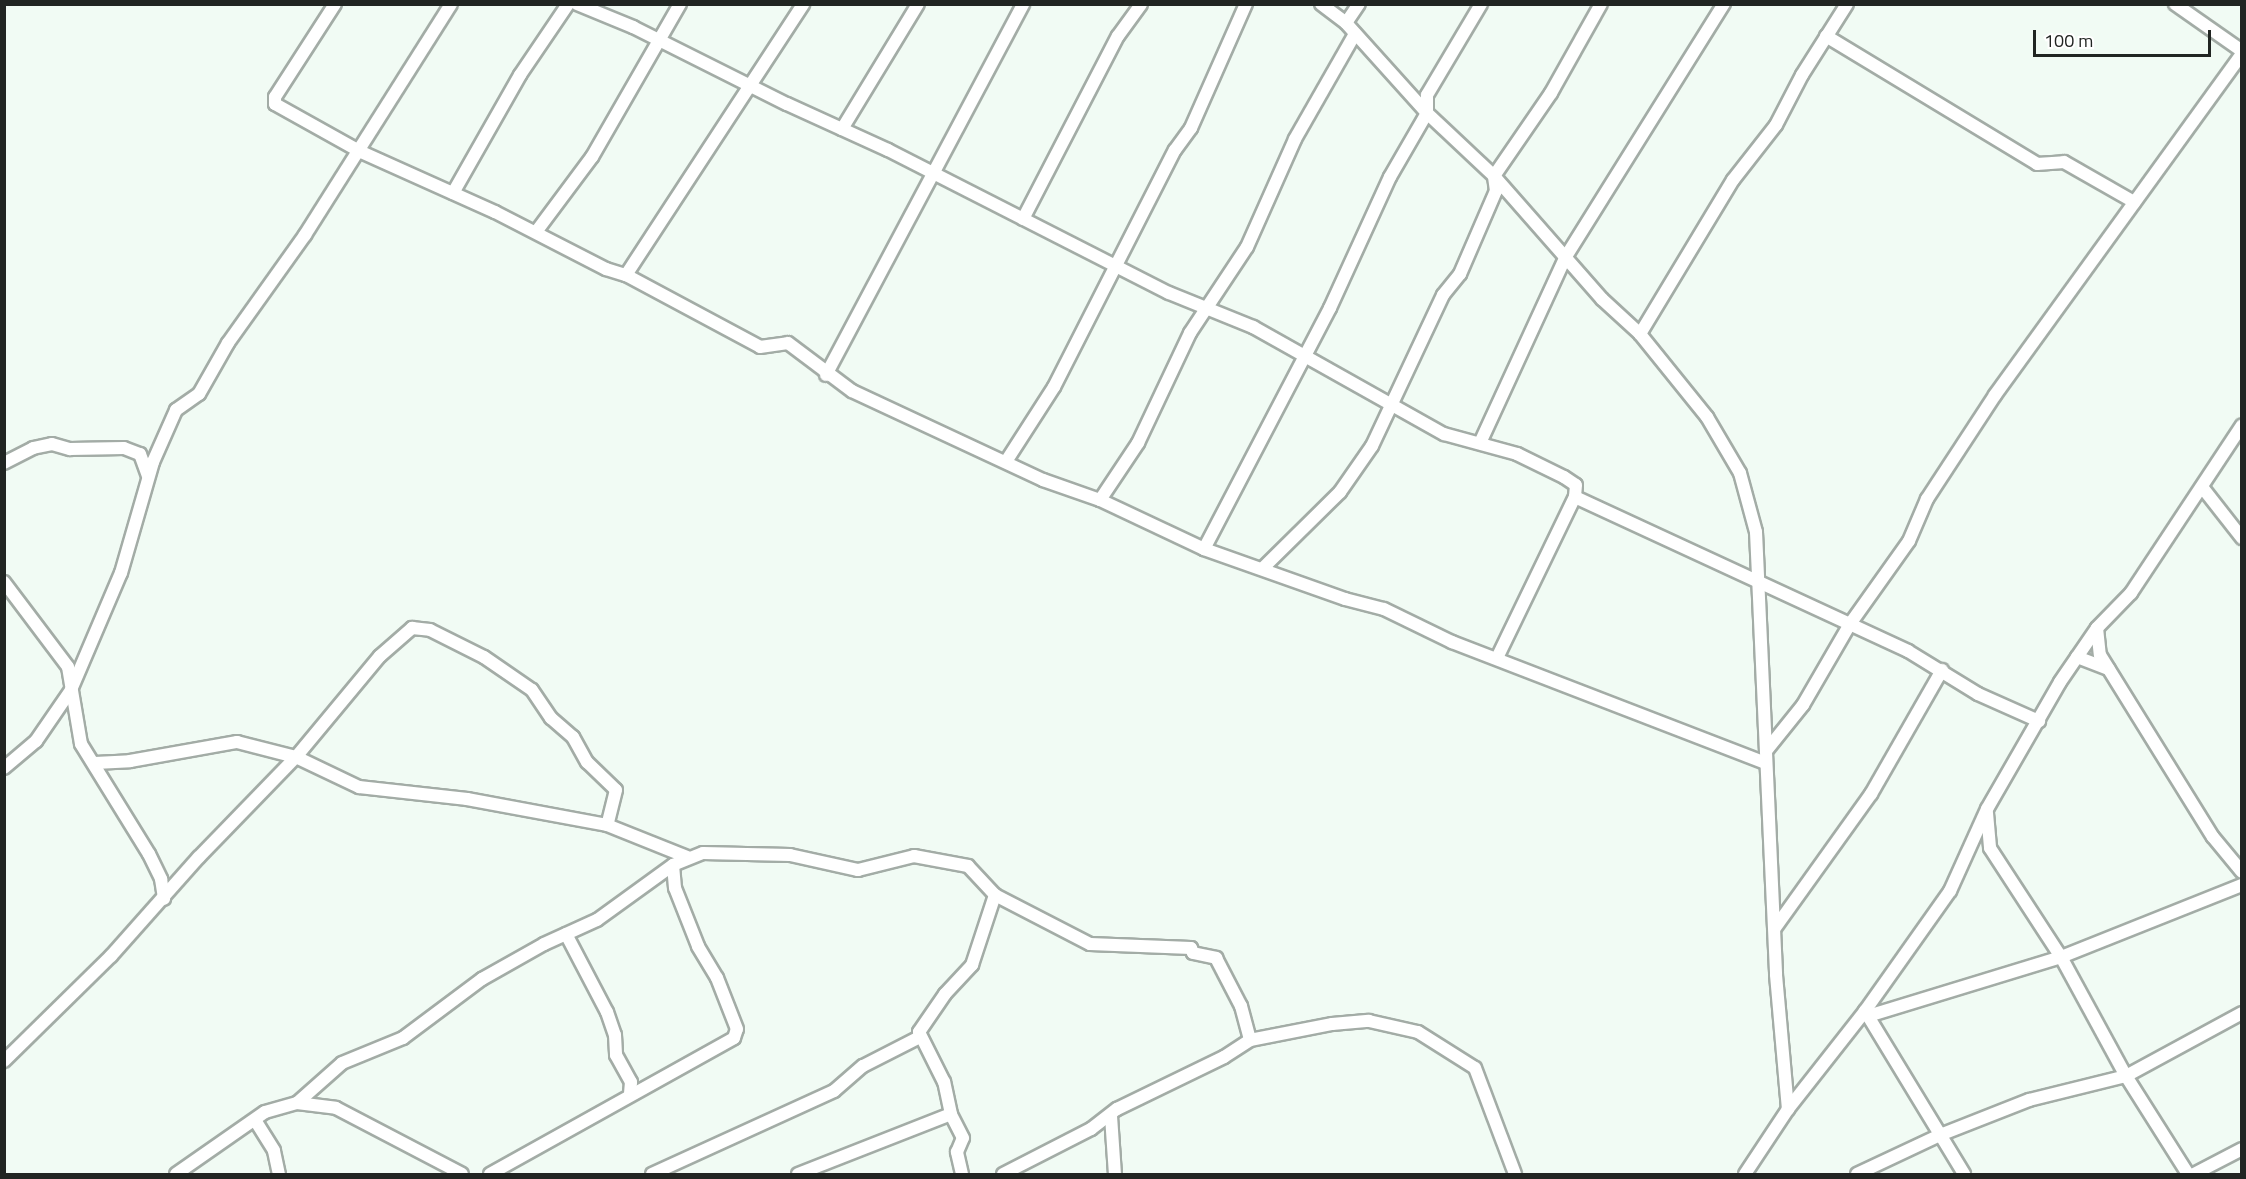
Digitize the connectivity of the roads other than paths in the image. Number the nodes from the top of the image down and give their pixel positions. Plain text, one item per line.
1 (335, 4) edge
2 (451, 4) edge
3 (568, 4) edge
4 (577, 4) edge
5 (680, 4) edge
6 (803, 4) edge
7 (918, 4) edge
8 (1023, 4) edge
9 (1141, 4) edge
10 (1246, 4) edge
11 (1321, 4) edge
12 (1359, 4) edge
13 (1481, 4) edge
14 (1601, 4) edge
15 (1724, 4) edge
16 (1847, 4) edge
17 (2175, 4) edge
18 (1346, 23) junction
19 (1355, 34) junction
20 (1826, 36) junction
21 (656, 40) junction
22 (2241, 52) edge
23 (748, 85) junction
24 (1427, 113) junction
25 (842, 129) junction
26 (359, 151) junction
27 (933, 175) junction
28 (1494, 176) junction
29 (453, 193) junction
30 (2134, 202) junction
31 (1023, 219) junction
32 (536, 232) junction
33 (1565, 258) junction
34 (1116, 267) junction
35 (626, 275) junction
36 (1208, 310) junction
37 (1640, 334) junction
38 (1302, 355) junction
39 (826, 375) junction
40 (1392, 405) junction
41 (2241, 425) edge
42 (1480, 443) junction
43 (1007, 460) junction
44 (4, 463) edge
45 (149, 477) junction
46 (2202, 487) junction
47 (1575, 497) junction
48 (1100, 500) junction
49 (2241, 538) edge
50 (1204, 549) junction
51 (1264, 567) junction
52 (1757, 580) junction
53 (4, 582) edge
54 (1850, 624) junction
55 (2097, 628) junction
56 (2077, 657) junction
57 (1497, 658) junction
58 (1942, 670) junction
59 (2110, 670) junction
60 (71, 690) junction
61 (2039, 721) junction
62 (296, 757) junction
63 (1765, 757) junction
64 (95, 763) junction
65 (4, 768) edge
66 (1987, 809) junction
67 (607, 825) junction
68 (687, 857) junction
69 (673, 865) junction
70 (2241, 872) edge
71 (2241, 885) edge
72 (995, 895) junction
73 (164, 899) junction
74 (1775, 928) junction
75 (566, 934) junction
76 (2061, 957) junction
77 (2241, 1013) edge
78 (1866, 1014) junction
79 (920, 1037) junction
80 (1250, 1040) junction
81 (4, 1061) edge
82 (2126, 1076) junction
83 (630, 1094) junction
84 (297, 1103) junction
85 (1788, 1109) junction
86 (951, 1114) junction
87 (1111, 1116) junction
88 (255, 1120) junction
89 (1940, 1135) junction
90 (2241, 1149) edge
91 (1757, 1158) junction
92 (176, 1174) edge
93 (279, 1174) edge
94 (462, 1174) edge
95 (490, 1174) edge
96 (652, 1174) edge
97 (798, 1174) edge
98 (962, 1174) edge
99 (1003, 1174) edge
100 (1115, 1174) edge
101 (1515, 1174) edge
102 (1745, 1174) edge
103 (1757, 1174) edge
104 (1857, 1174) edge
105 (1964, 1174) edge
106 (2188, 1174) edge
107 (2194, 1174) edge

1 - 26 street
2 - 26 street
3 - 29 street
4 - 21 street
5 - 21 street
6 - 23 street
7 - 25 street
8 - 27 street
9 - 31 street
10 - 34 street
11 - 18 street
12 - 18 street
13 - 24 street
14 - 28 street
15 - 33 street
16 - 20 street
17 - 22 street
18 - 19 street
19 - 24 street
19 - 36 street
20 - 30 street
20 - 37 street
21 - 23 street
21 - 32 street
22 - 30 street
23 - 25 street
23 - 35 street
24 - 28 street
24 - 38 street
25 - 27 street
26 - 29 street
26 - 45 street
27 - 31 street
27 - 39 street
28 - 33 street
28 - 40 street
29 - 32 street
30 - 54 street
31 - 34 street
32 - 35 street
33 - 37 street
33 - 42 street
34 - 36 street
34 - 43 street
35 - 39 street
36 - 38 street
36 - 48 street
37 - 52 street
38 - 40 street
38 - 50 street
39 - 43 street
40 - 42 street
40 - 51 street
41 - 46 street
42 - 47 street
43 - 48 street
44 - 45 street
45 - 60 street
46 - 49 street
46 - 55 street
47 - 52 street
47 - 57 street
48 - 50 street
50 - 51 street
51 - 57 street
52 - 54 street
52 - 63 street
53 - 60 street
54 - 58 street
54 - 63 street
55 - 56 street
55 - 59 street
56 - 59 street
56 - 61 street
57 - 63 street
58 - 61 street
58 - 74 street
59 - 70 street
60 - 64 street
60 - 65 street
61 - 66 street
62 - 64 street
62 - 67 street
62 - 67 street
62 - 73 street
63 - 74 street
64 - 73 street
66 - 76 street
66 - 78 street
67 - 68 street
68 - 69 street
68 - 72 street
69 - 75 street
69 - 83 street
71 - 76 street
72 - 79 street
72 - 80 street
73 - 81 street
74 - 85 street
75 - 83 street
75 - 84 street
76 - 78 street
76 - 82 street
77 - 82 street
78 - 85 street
78 - 89 street
79 - 86 street
79 - 96 street
80 - 87 street
80 - 101 street
82 - 89 street
82 - 106 street
83 - 95 street
84 - 88 street
84 - 94 street
85 - 91 street
86 - 97 street
86 - 98 street
87 - 99 street
87 - 100 street
88 - 92 street
88 - 93 street
89 - 104 street
89 - 105 street
90 - 107 street
91 - 102 street
91 - 103 street

